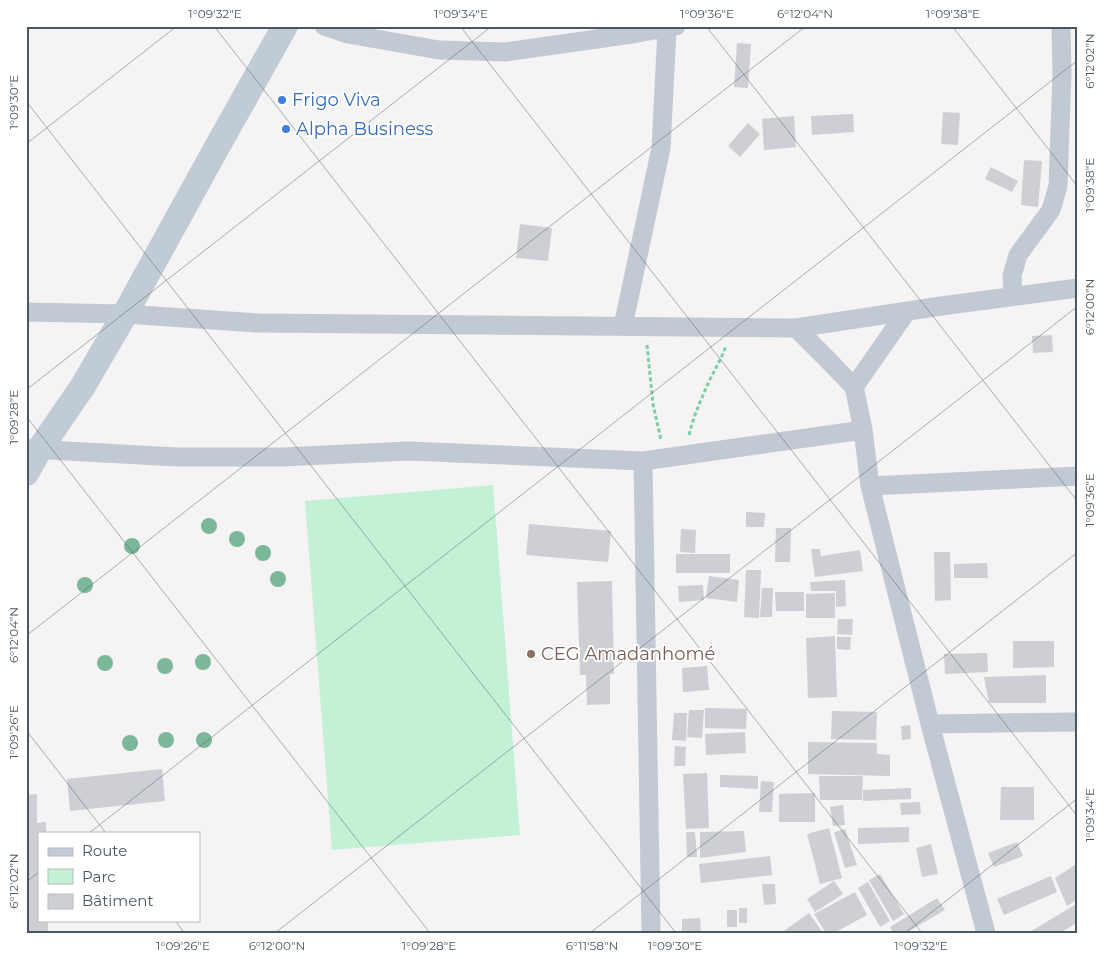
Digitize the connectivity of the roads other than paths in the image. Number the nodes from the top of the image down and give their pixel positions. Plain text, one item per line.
1 (285, 26) edge
2 (324, 26) edge
3 (1061, 26) edge
4 (671, 28) edge
5 (1078, 288) edge
6 (1013, 296) junction
7 (907, 311) junction
8 (26, 312) edge
9 (125, 314) junction
10 (622, 326) junction
11 (796, 328) junction
12 (854, 387) junction
13 (863, 430) junction
14 (33, 450) edge
15 (643, 461) junction
16 (26, 473) edge
17 (1078, 476) edge
18 (870, 486) junction
19 (1078, 722) edge
20 (930, 724) junction
21 (651, 933) edge
22 (986, 933) edge

1 - 9 street
2 - 4 street
3 - 6 street
4 - 10 street
5 - 6 street
6 - 7 street
7 - 11 street
7 - 12 street
8 - 9 street
9 - 10 street
9 - 14 street
10 - 11 street
11 - 12 street
12 - 13 street
13 - 15 street
13 - 18 street
14 - 15 street
14 - 16 street
15 - 21 street
17 - 18 street
18 - 20 street
19 - 20 street
20 - 22 street

